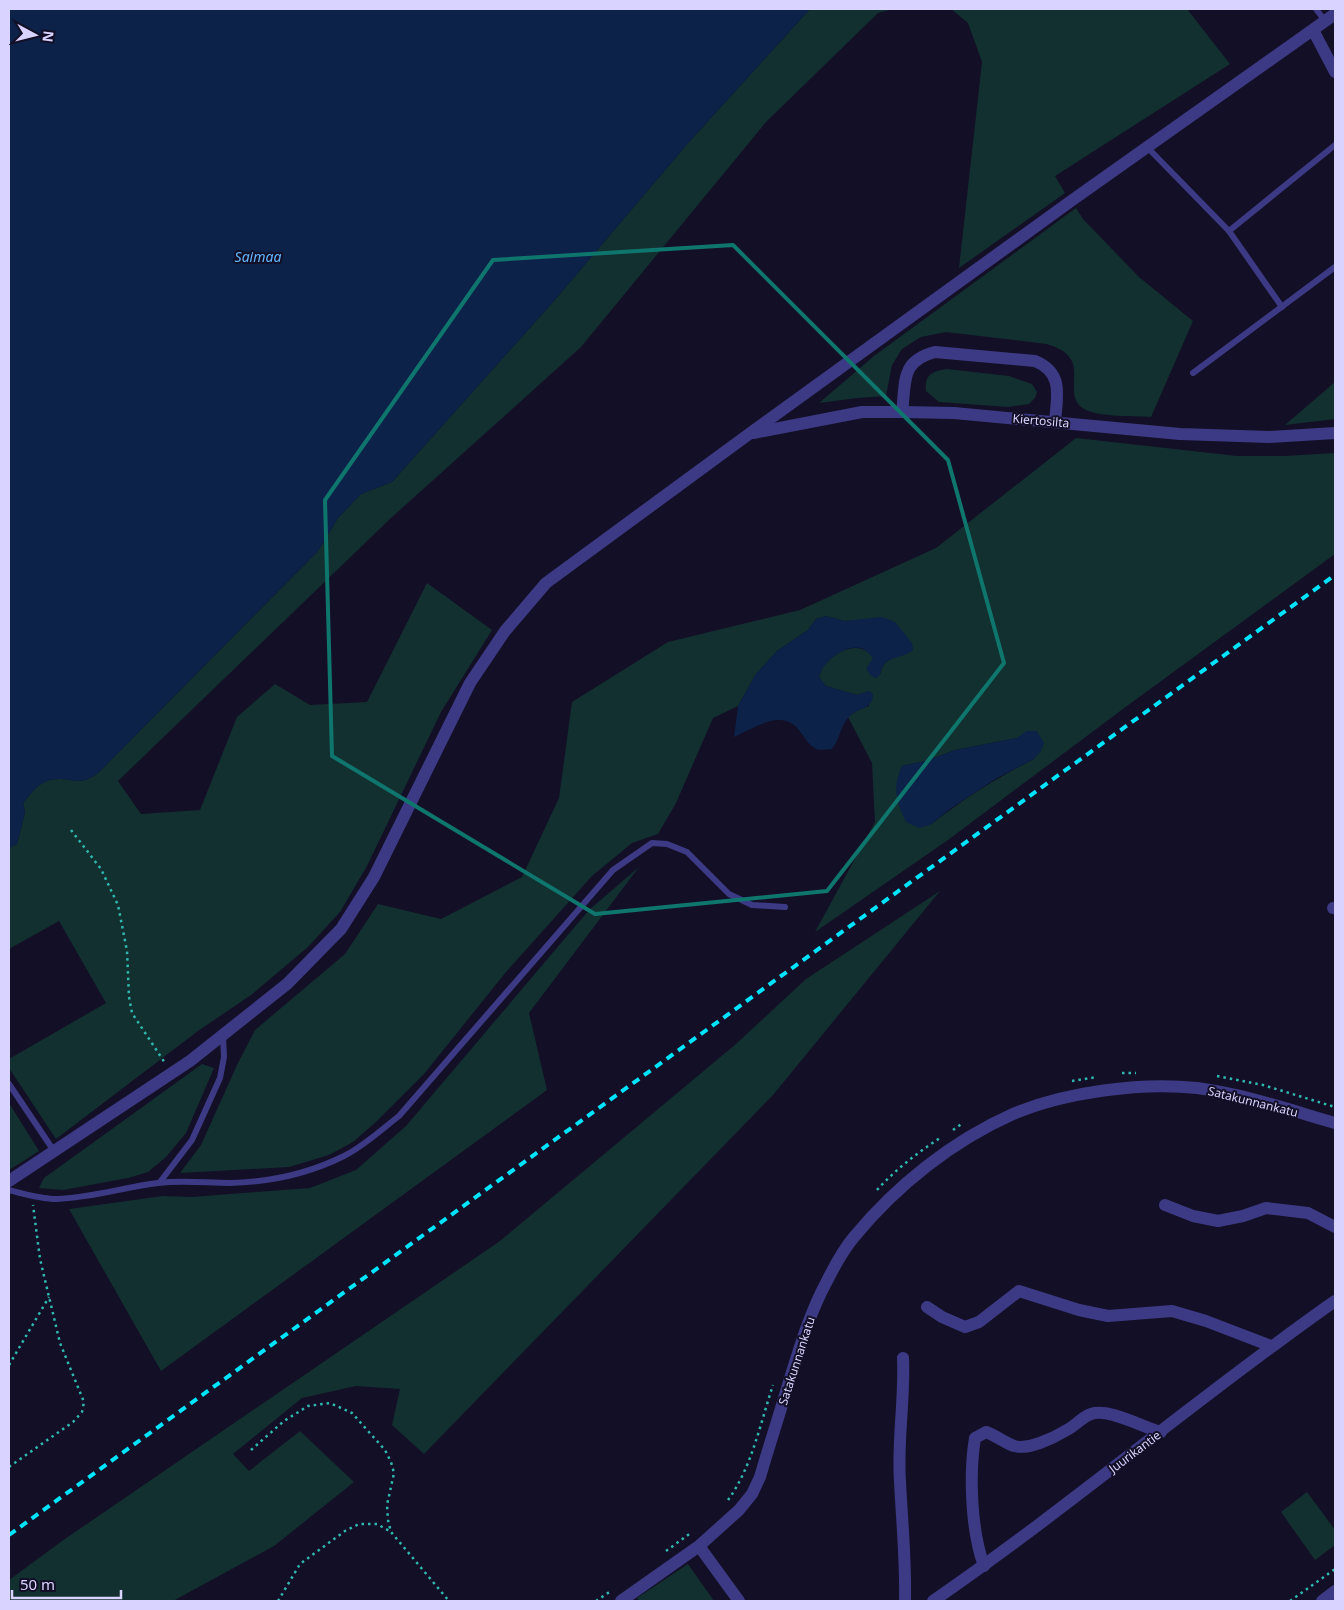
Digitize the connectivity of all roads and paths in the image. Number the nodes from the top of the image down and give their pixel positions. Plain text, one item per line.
1 (1316, 9) edge
2 (1330, 17) edge
3 (1313, 30) junction
4 (1335, 72) edge
5 (1335, 145) edge
6 (1147, 147) junction
7 (1229, 231) junction
8 (1335, 267) edge
9 (1282, 307) junction
10 (1193, 374) dead end
11 (902, 412) junction
12 (1056, 422) junction
13 (1335, 433) edge
14 (749, 434) junction
15 (71, 830) dead end
16 (785, 908) dead end
17 (223, 1035) junction
18 (172, 1073) junction
19 (1139, 1073) dead end
20 (1120, 1074) dead end
21 (1100, 1076) dead end
22 (1213, 1076) dead end
23 (1065, 1083) dead end
24 (9, 1084) edge
25 (1335, 1106) edge
26 (968, 1121) dead end
27 (1335, 1123) edge
28 (54, 1151) junction
29 (9, 1181) edge
30 (160, 1182) junction
31 (9, 1190) edge
32 (875, 1192) dead end
33 (32, 1196) junction
34 (1166, 1205) dead end
35 (1335, 1227) edge
36 (49, 1297) junction
37 (1335, 1301) edge
38 (927, 1307) dead end
39 (1272, 1346) junction
40 (903, 1358) dead end
41 (9, 1365) edge
42 (774, 1382) dead end
43 (1161, 1432) junction
44 (251, 1450) dead end
45 (9, 1468) edge
46 (724, 1506) dead end
47 (694, 1531) dead end
48 (392, 1532) junction
49 (699, 1546) junction
50 (663, 1553) dead end
51 (984, 1566) junction
52 (1335, 1568) edge
53 (618, 1586) dead end
54 (1335, 1591) edge
55 (278, 1601) edge
56 (449, 1601) edge
57 (596, 1601) edge
58 (621, 1601) edge
59 (739, 1601) edge
60 (905, 1601) edge
61 (933, 1601) edge
62 (1290, 1601) edge
63 (1322, 1601) edge

1 - 2 lane
2 - 3 street
3 - 4 street
3 - 6 street
5 - 7 lane
6 - 7 lane
6 - 14 street
7 - 9 lane
8 - 9 lane
9 - 10 lane
11 - 12 street, Kiertosilta
11 - 12 street
11 - 14 street, Kiertosilta
12 - 13 street, Kiertosilta
14 - 17 street
15 - 18 path
16 - 30 lane
17 - 18 street
17 - 30 lane
18 - 28 street
19 - 20 path
21 - 23 path
22 - 25 path
24 - 28 lane
26 - 32 path
27 - 49 street, Satakunnankatu
28 - 29 street
30 - 33 lane
31 - 33 lane
33 - 36 path
34 - 35 street
36 - 41 path
36 - 45 path
37 - 39 street, Juurikantie
38 - 39 street
39 - 43 street, Juurikantie
40 - 60 street
42 - 46 path
43 - 51 street, Juurikantie
43 - 51 street
44 - 48 path
47 - 50 path
48 - 55 path
48 - 56 path
49 - 58 street, Satakunnankatu
49 - 59 street
51 - 61 street, Juurikantie
52 - 62 path
53 - 57 path
54 - 63 street

